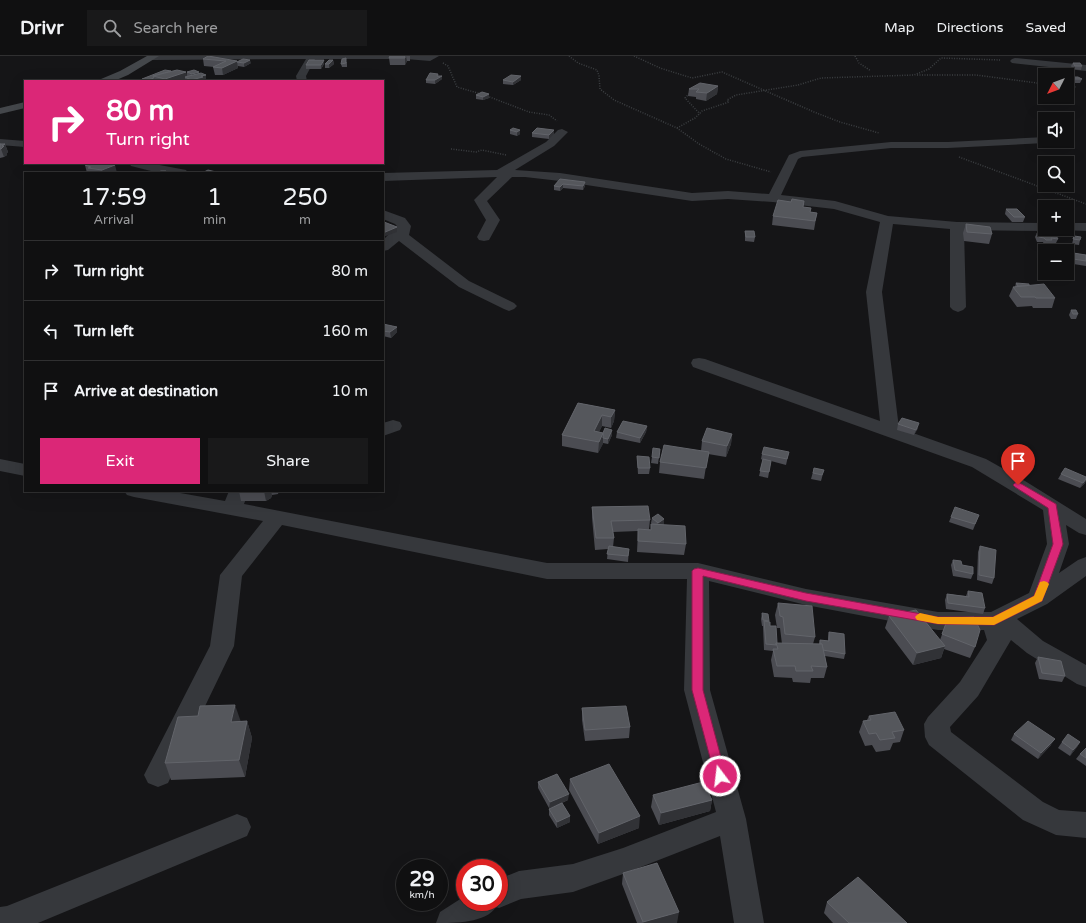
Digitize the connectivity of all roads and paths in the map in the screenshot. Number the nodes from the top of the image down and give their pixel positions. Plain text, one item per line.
1 (154, 56) edge
2 (569, 56) edge
3 (634, 56) edge
4 (855, 56) edge
5 (175, 57) edge
6 (312, 57) edge
7 (432, 57) edge
8 (1016, 61) joint
9 (171, 67) dead end
10 (1086, 68) edge
11 (871, 71) dead end
12 (914, 75) junction
13 (107, 80) edge
14 (302, 80) edge
15 (1038, 83) edge
16 (696, 88) edge
17 (764, 91) junction
18 (24, 105) edge
19 (0, 111) edge
20 (700, 114) junction
21 (677, 128) junction
22 (562, 132) joint
23 (886, 135) dead end
24 (1038, 140) edge
25 (0, 142) edge
26 (24, 144) edge
27 (451, 150) dead end
28 (956, 156) dead end
29 (524, 159) junction
30 (137, 164) edge
31 (128, 172) edge
32 (177, 172) edge
33 (505, 173) junction
34 (784, 175) junction
35 (384, 177) edge
36 (773, 198) junction
37 (1086, 204) edge
38 (384, 214) edge
39 (887, 220) junction
40 (957, 226) junction
41 (1038, 227) edge
42 (1074, 227) edge
43 (1086, 227) edge
44 (403, 230) junction
45 (484, 237) dead end
46 (384, 246) edge
47 (509, 306) dead end
48 (958, 307) dead end
49 (699, 363) dead end
50 (890, 431) junction
51 (0, 465) edge
52 (24, 470) edge
53 (145, 492) edge
54 (236, 500) edge
55 (1053, 507) junction
56 (276, 517) junction
57 (1086, 528) edge
58 (1086, 565) edge
59 (698, 571) junction
60 (1039, 598) junction
61 (998, 620) junction
62 (1086, 676) edge
63 (158, 775) dead end
64 (732, 819) junction
65 (1086, 826) edge
66 (237, 827) dead end
67 (508, 890) edge
68 (469, 911) edge
69 (0, 922) edge
70 (450, 923) edge
71 (749, 923) edge

1 - 5 street
1 - 13 street
2 - 21 path
3 - 17 path
4 - 11 path
5 - 6 street
5 - 9 street
6 - 7 street
6 - 14 street
7 - 22 path
8 - 10 street
8 - 12 path
12 - 15 path
12 - 17 path
16 - 20 path
17 - 20 path
17 - 23 path
18 - 19 street
20 - 21 path
21 - 34 path
22 - 29 street
24 - 34 street
25 - 26 street
27 - 29 path
28 - 37 path
29 - 33 street
30 - 31 street
30 - 32 street
33 - 35 street
33 - 36 street
33 - 45 street
34 - 36 street
36 - 39 street
38 - 44 street
39 - 40 street
39 - 50 street
40 - 41 street
40 - 48 street
42 - 43 street
44 - 46 street
44 - 47 street
49 - 50 street
50 - 55 street
51 - 52 street
53 - 54 street
54 - 56 street
55 - 57 street
55 - 60 street
56 - 59 street
56 - 63 street
58 - 60 street
59 - 61 street
59 - 64 street
60 - 61 street
61 - 62 street
61 - 65 street
64 - 67 street
64 - 71 street
66 - 69 street
68 - 70 street

